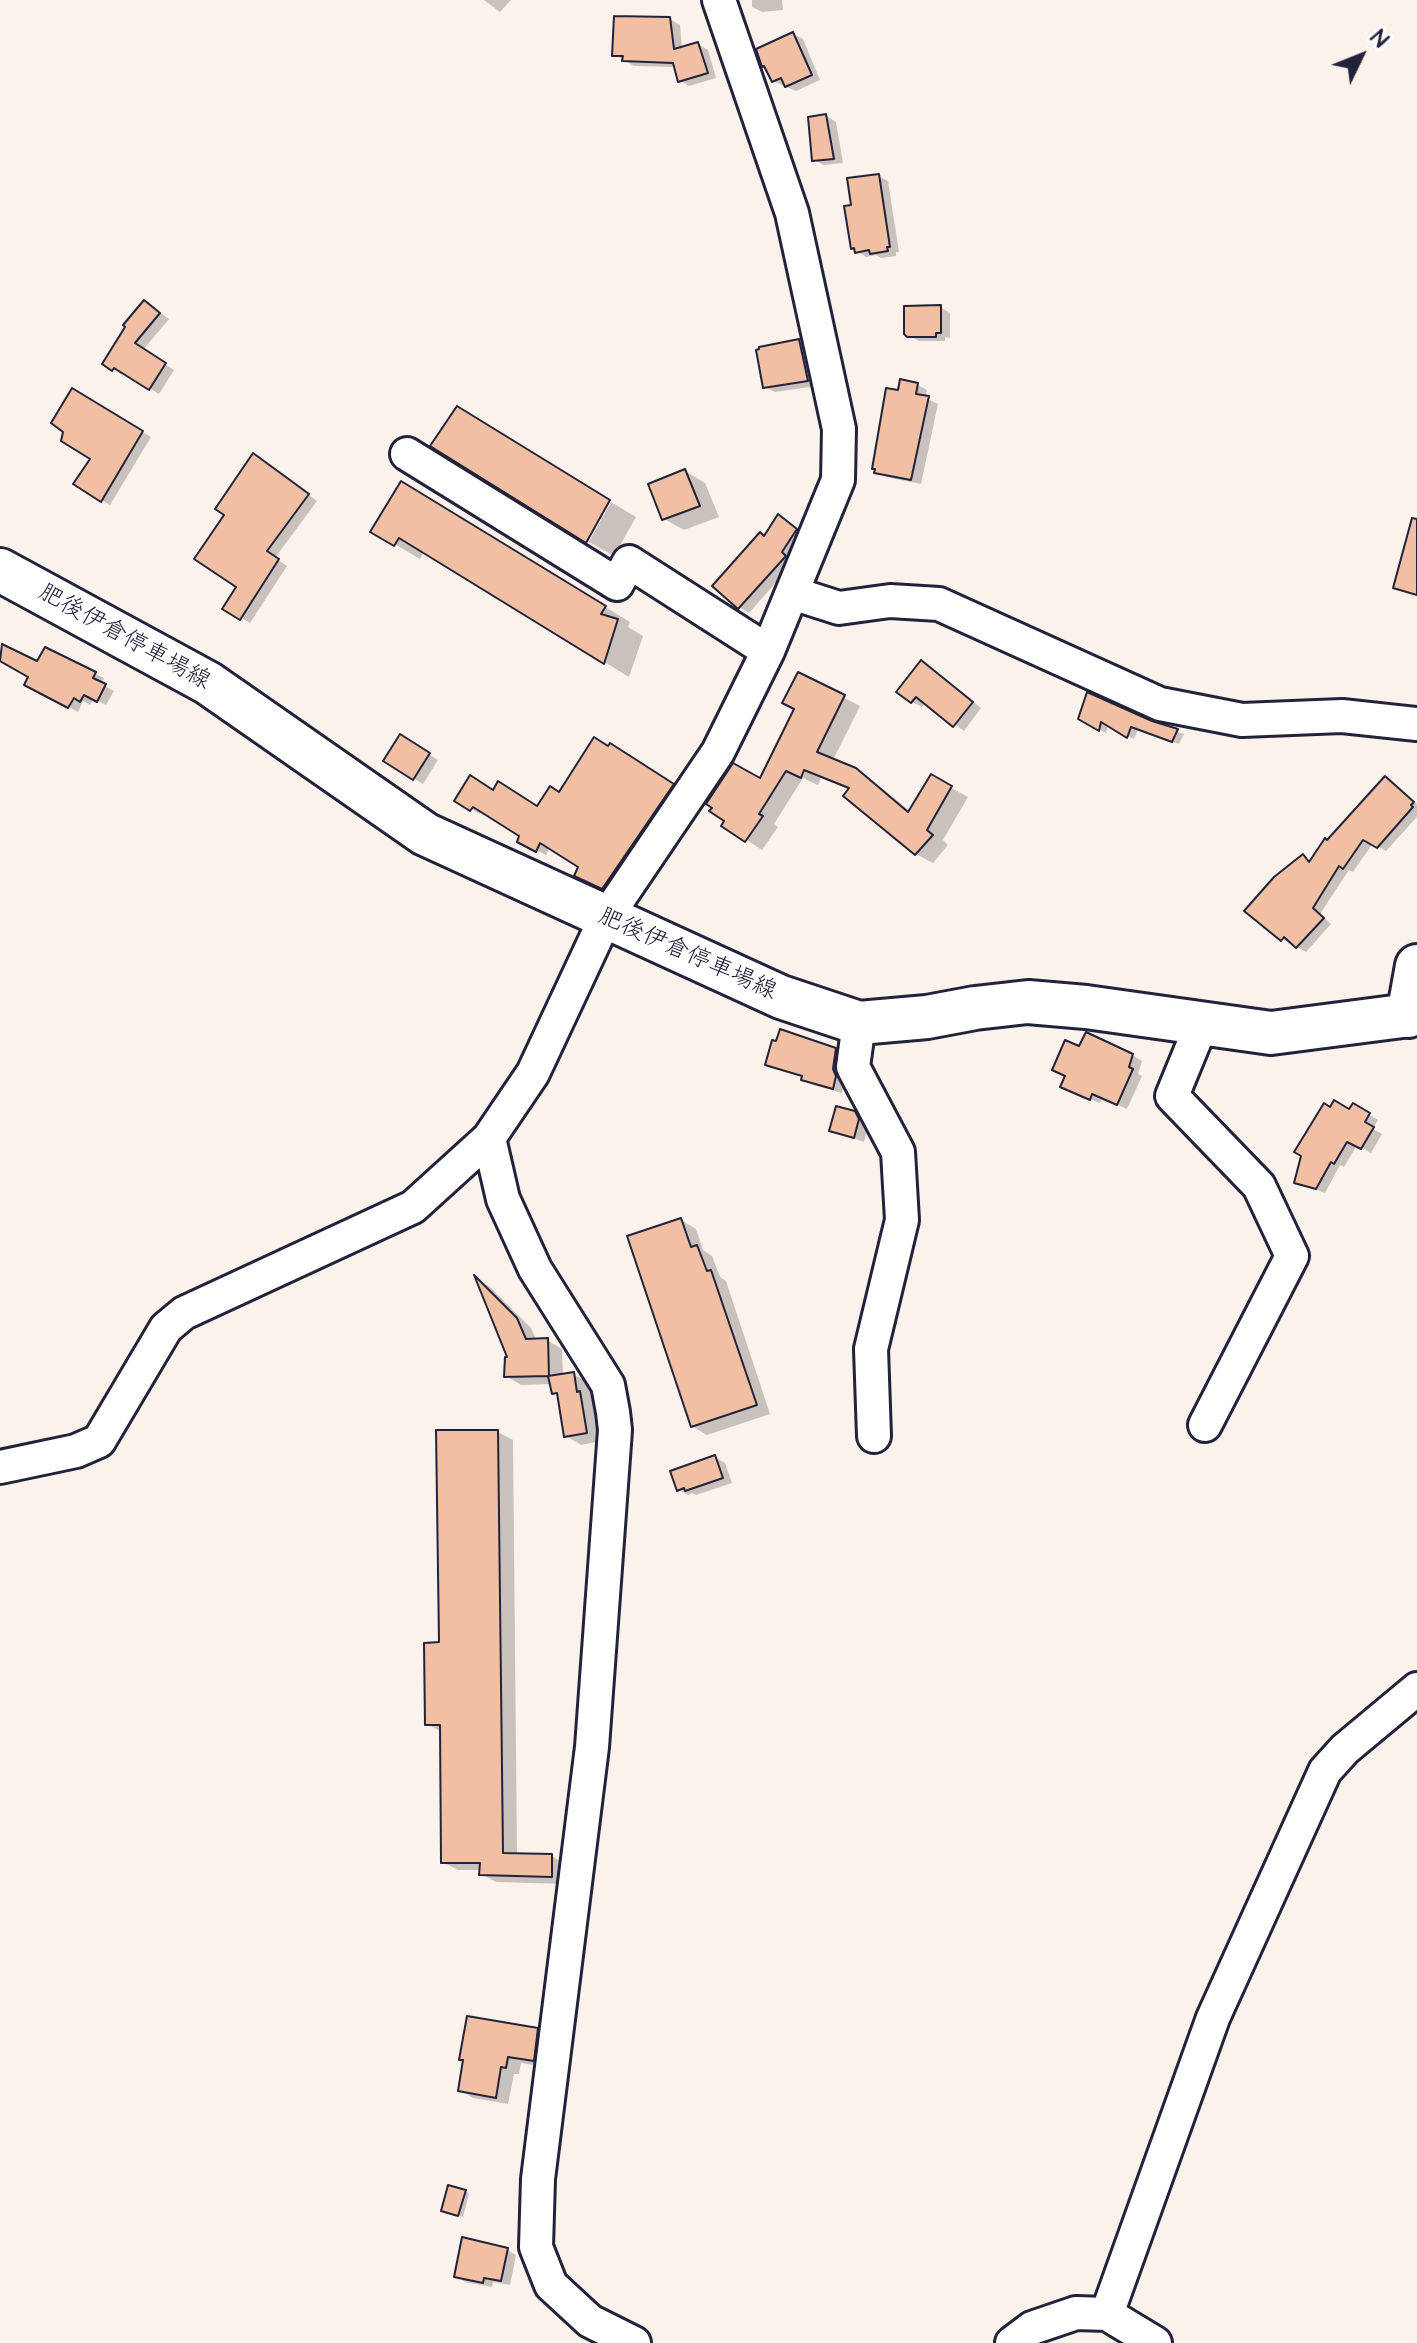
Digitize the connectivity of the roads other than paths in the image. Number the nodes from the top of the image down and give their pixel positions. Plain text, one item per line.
1 (719, 0) edge
2 (407, 454) dead end
3 (0, 570) edge
4 (792, 593) junction
5 (768, 651) junction
6 (1417, 724) edge
7 (605, 919) junction
8 (1417, 966) edge
9 (1412, 1015) edge
10 (859, 1023) junction
11 (1202, 1023) junction
12 (489, 1138) junction
13 (1205, 1425) dead end
14 (874, 1436) dead end
15 (0, 1467) edge
16 (1417, 1689) edge
17 (1107, 2314) junction
18 (634, 2343) edge
19 (1012, 2343) edge
20 (1155, 2343) edge

1 - 4 street
2 - 5 street
3 - 7 main road, 肥後伊倉停車場線
4 - 5 street
4 - 6 street
5 - 7 street
7 - 10 main road, 肥後伊倉停車場線
7 - 12 street
8 - 9 main road, 肥後伊倉停車場線
9 - 11 main road, 肥後伊倉停車場線
10 - 11 main road, 肥後伊倉停車場線
10 - 14 street
11 - 13 street
12 - 15 street
12 - 18 street
16 - 17 street
17 - 19 street
17 - 20 street

